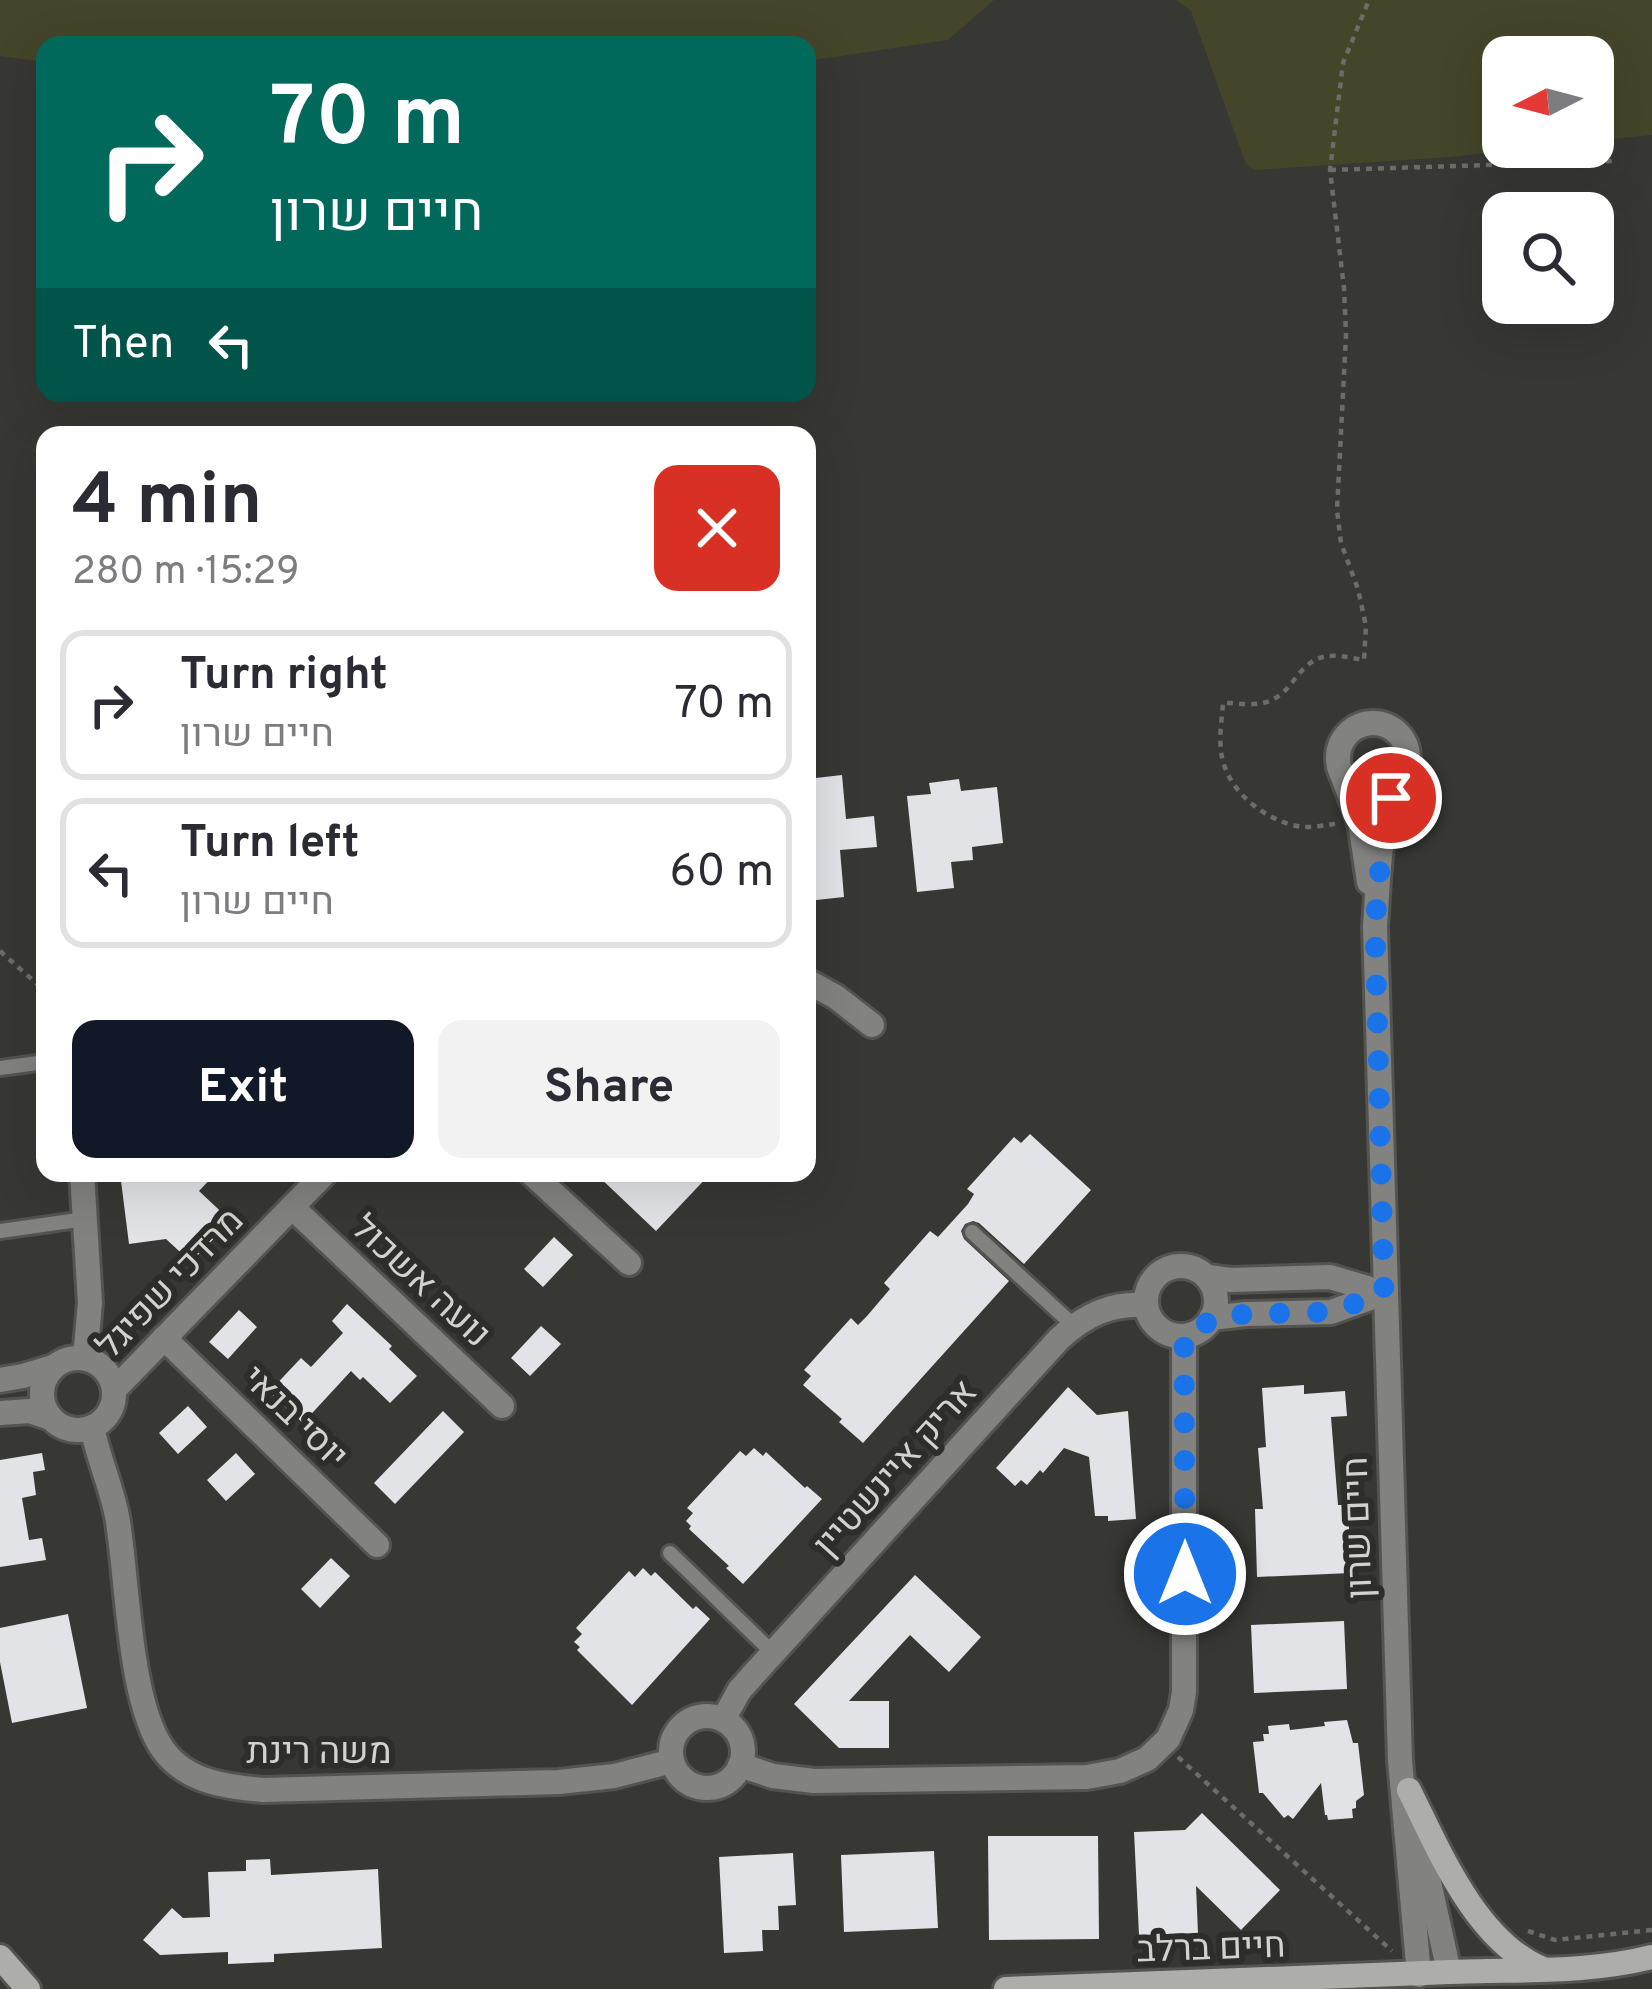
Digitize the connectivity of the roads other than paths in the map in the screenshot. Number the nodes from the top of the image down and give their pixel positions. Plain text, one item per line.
1 (1343, 777) junction
2 (1400, 780) junction
3 (1375, 926) junction
4 (816, 986) edge
5 (872, 1024) dead end
6 (36, 1063) edge
7 (0, 1068) edge
8 (83, 1182) edge
9 (316, 1182) edge
10 (541, 1182) edge
11 (292, 1207) junction
12 (85, 1219) junction
13 (0, 1232) edge
14 (972, 1232) dead end
15 (629, 1263) dead end
16 (1207, 1277) junction
17 (1384, 1293) junction
18 (1146, 1304) junction
19 (1211, 1318) junction
20 (1074, 1326) junction
21 (1184, 1336) junction
22 (164, 1338) junction
23 (85, 1358) junction
24 (53, 1367) junction
25 (0, 1380) edge
26 (114, 1390) junction
27 (502, 1406) dead end
28 (0, 1413) edge
29 (51, 1418) junction
30 (92, 1427) junction
31 (377, 1545) dead end
32 (670, 1553) dead end
33 (772, 1653) junction
34 (723, 1720) junction
35 (1400, 1760) junction
36 (672, 1762) junction
37 (740, 1765) junction
38 (1409, 1790) junction
39 (0, 1957) edge
40 (1652, 1957) edge
41 (0, 1967) edge
42 (1593, 1969) junction
43 (1451, 1981) edge
44 (1419, 1982) edge
45 (4, 1989) edge
46 (28, 1989) edge
47 (1006, 1989) edge

1 - 2 street
1 - 2 street
1 - 3 street, חיים שרון
2 - 3 street, חיים שרון
3 - 17 street, חיים שרון
4 - 5 street
6 - 7 lane
8 - 12 street
9 - 11 street, מרדכי שפיגל
10 - 15 street
11 - 22 street, מרדכי שפיגל
11 - 27 street, נועה אשכול
12 - 13 lane
12 - 23 street
14 - 20 lane
16 - 17 street
16 - 18 street
16 - 19 street
17 - 19 street
17 - 35 street, חיים שרון
18 - 20 street, אריק איינשטיין
18 - 21 street
19 - 21 street
20 - 33 street, אריק איינשטיין
21 - 37 street
22 - 26 street, מרדכי שפיגל
22 - 31 street, יוסי בנאי
23 - 24 street
23 - 26 street
24 - 25 street
24 - 29 street
26 - 30 street
28 - 29 street
29 - 30 street
30 - 36 street, משה רינת
32 - 33 lane
33 - 34 street, אריק איינשטיין
34 - 36 street
34 - 37 street
35 - 38 street, חיים שרון
35 - 44 street, חיים שרון
36 - 37 street
38 - 42 street
38 - 43 street, חיים שרון
39 - 46 street
40 - 42 street
41 - 45 street
42 - 43 street, חיים ברלב
43 - 44 street, חיים ברלב
44 - 47 street, חיים ברלב

